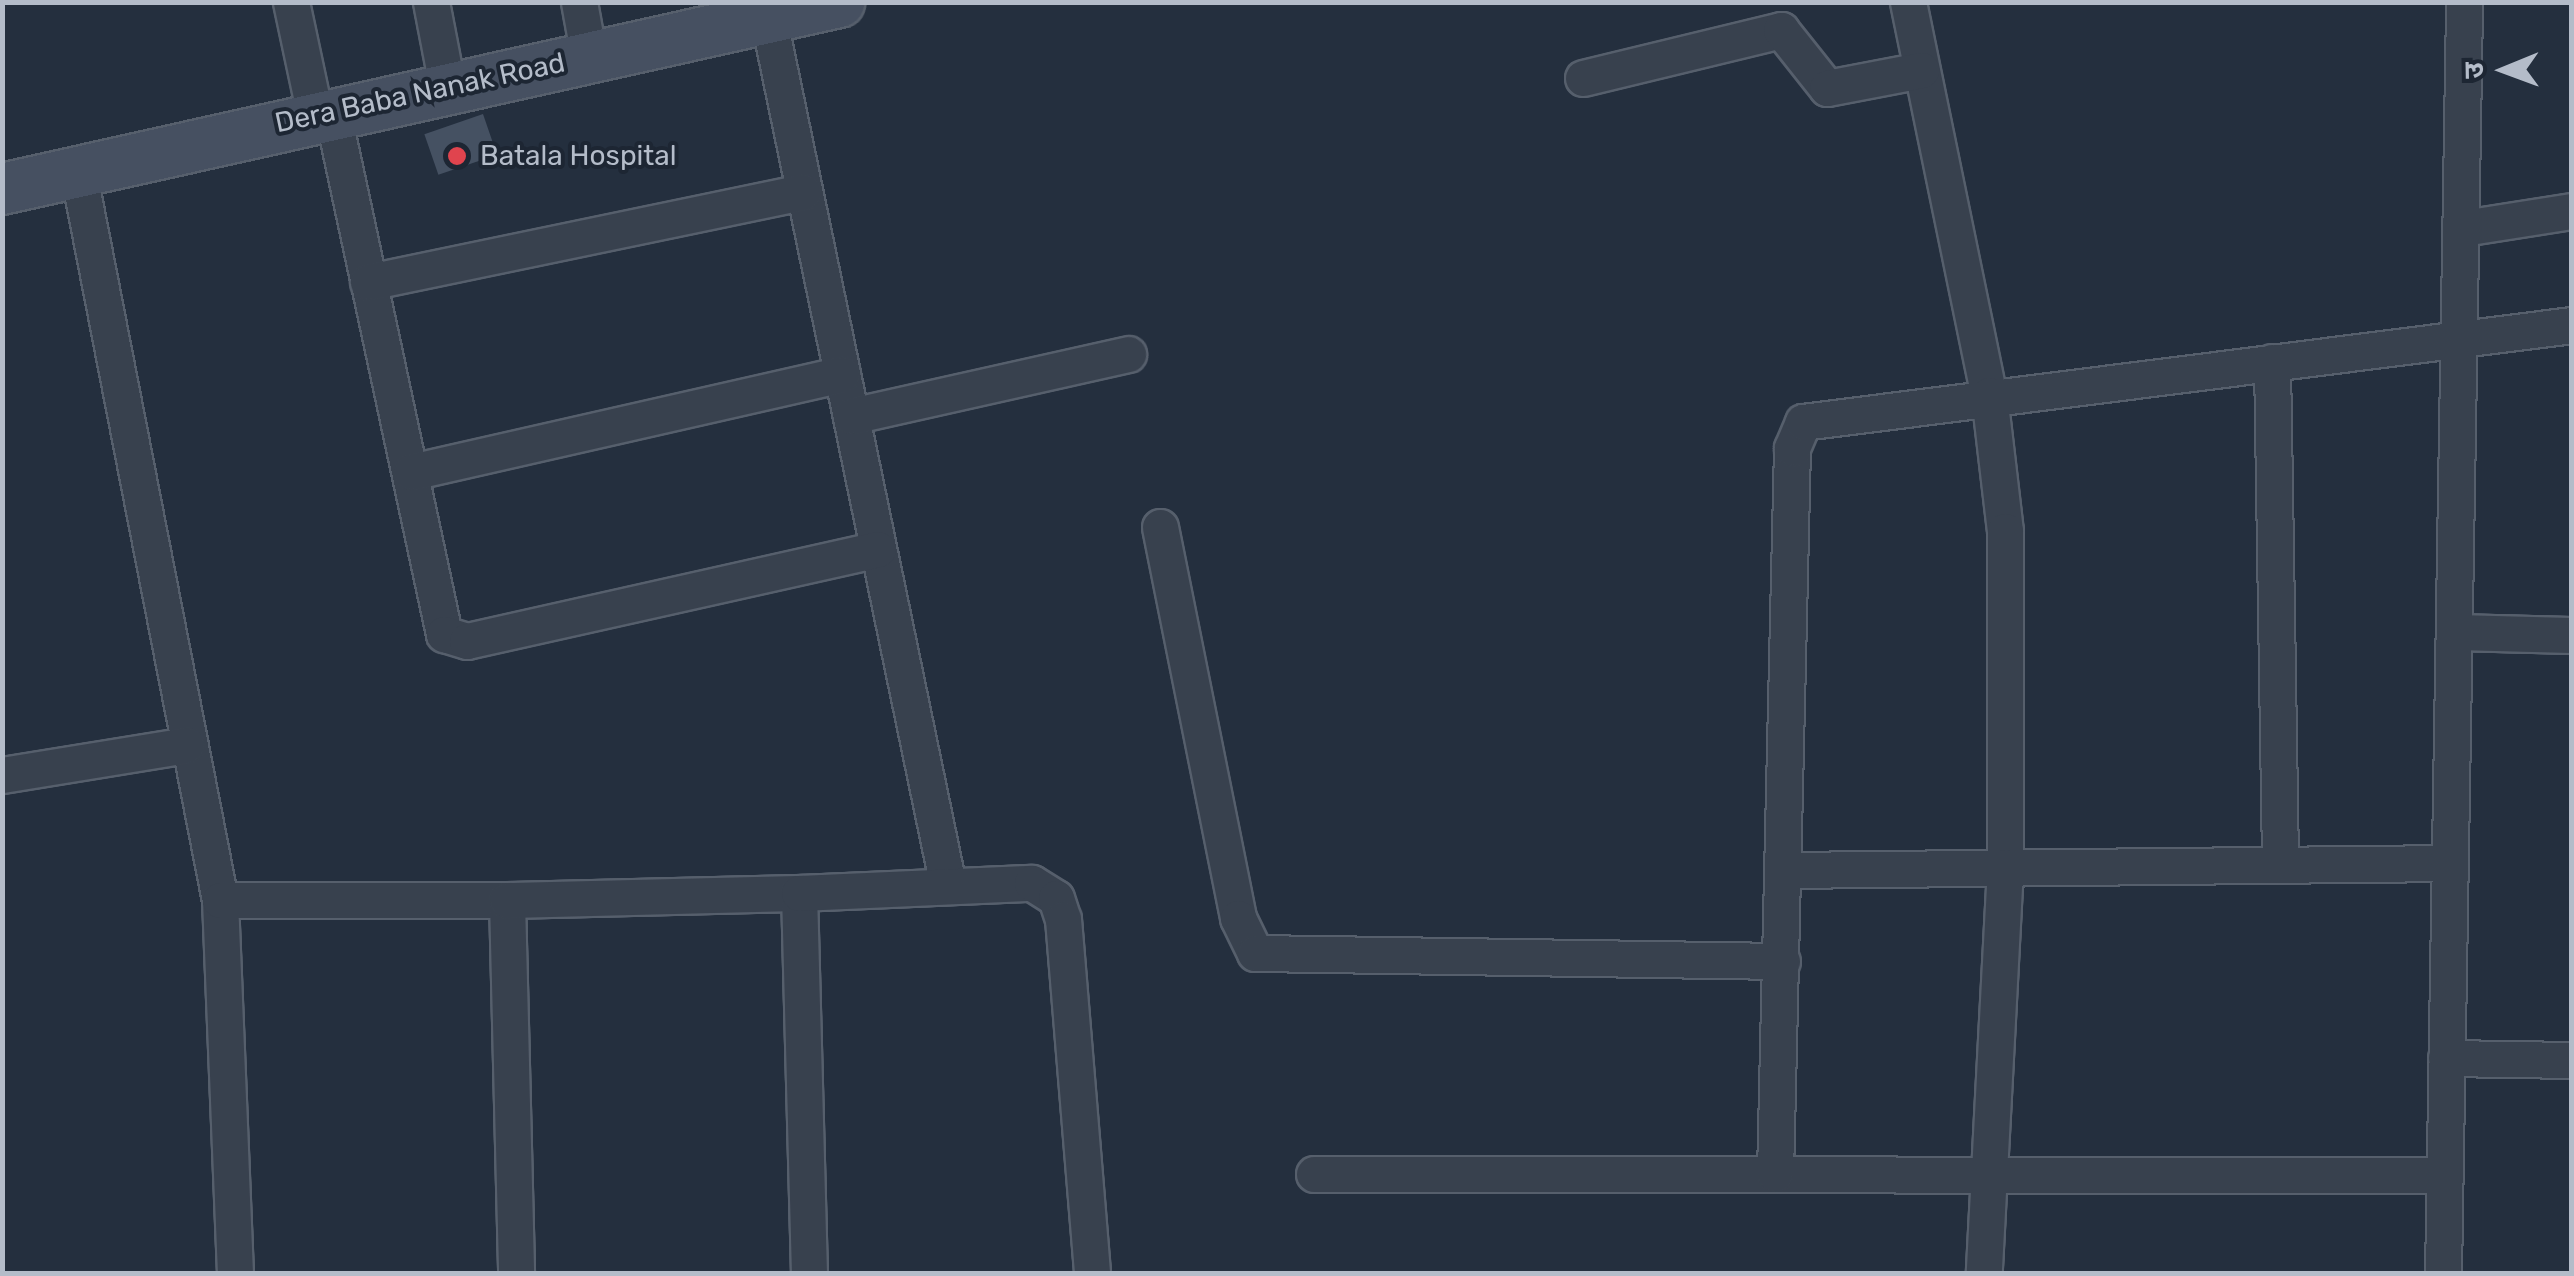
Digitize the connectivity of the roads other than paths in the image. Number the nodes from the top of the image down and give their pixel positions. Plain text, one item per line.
1 (292, 2) edge
2 (431, 2) edge
3 (579, 2) edge
4 (840, 2) edge
5 (1908, 2) edge
6 (2464, 2) edge
7 (769, 21) junction
8 (589, 57) junction
9 (1920, 70) junction
10 (1583, 78) dead end
11 (447, 85) junction
12 (323, 113) junction
13 (78, 171) junction
14 (2, 189) edge
15 (804, 192) junction
16 (2572, 211) edge
17 (2463, 228) junction
18 (368, 282) junction
19 (2572, 326) edge
20 (2462, 338) junction
21 (1128, 354) dead end
22 (2272, 362) junction
23 (842, 374) junction
24 (1989, 395) junction
25 (850, 416) junction
26 (411, 472) junction
27 (1160, 527) dead end
28 (878, 550) junction
29 (2454, 632) junction
30 (2572, 635) edge
31 (186, 745) junction
32 (2, 776) edge
33 (2280, 862) junction
34 (2448, 863) junction
35 (2005, 867) junction
36 (1784, 870) junction
37 (948, 885) junction
38 (799, 893) junction
39 (220, 900) junction
40 (507, 900) junction
41 (1782, 960) junction
42 (2446, 1058) junction
43 (2572, 1060) edge
44 (1314, 1174) dead end
45 (1776, 1174) junction
46 (1986, 1174) junction
47 (2444, 1175) junction
48 (234, 1274) edge
49 (516, 1274) edge
50 (809, 1274) edge
51 (1092, 1274) edge
52 (1984, 1274) edge
53 (2443, 1274) edge

1 - 12 street
2 - 11 street
3 - 8 street
4 - 7 main road, Dera Baba Nanak Road
5 - 9 street
6 - 17 street
7 - 8 main road, Dera Baba Nanak Road
7 - 15 street
8 - 11 main road, Dera Baba Nanak Road
9 - 10 street
9 - 24 street
11 - 12 main road, Dera Baba Nanak Road
12 - 13 main road, Dera Baba Nanak Road
12 - 18 street
13 - 14 main road, Dera Baba Nanak Road
13 - 31 street
15 - 18 street
15 - 23 street
16 - 17 street
17 - 20 street
18 - 26 street
19 - 20 street
20 - 22 street
20 - 29 street
21 - 25 street
22 - 24 street
22 - 33 street
23 - 25 street
23 - 26 street
24 - 35 street
24 - 36 street
25 - 28 street
26 - 28 street
27 - 41 street
28 - 37 street
29 - 30 street
29 - 34 street
31 - 32 street
31 - 39 street
33 - 34 street
33 - 35 street
34 - 42 street
35 - 36 street
35 - 46 street
36 - 41 street
37 - 38 street
37 - 51 street
38 - 40 street
38 - 50 street
39 - 40 street
39 - 48 street
40 - 49 street
41 - 45 street
42 - 43 street
42 - 47 street
44 - 45 street
45 - 46 street
46 - 47 street
46 - 52 street
47 - 53 street

